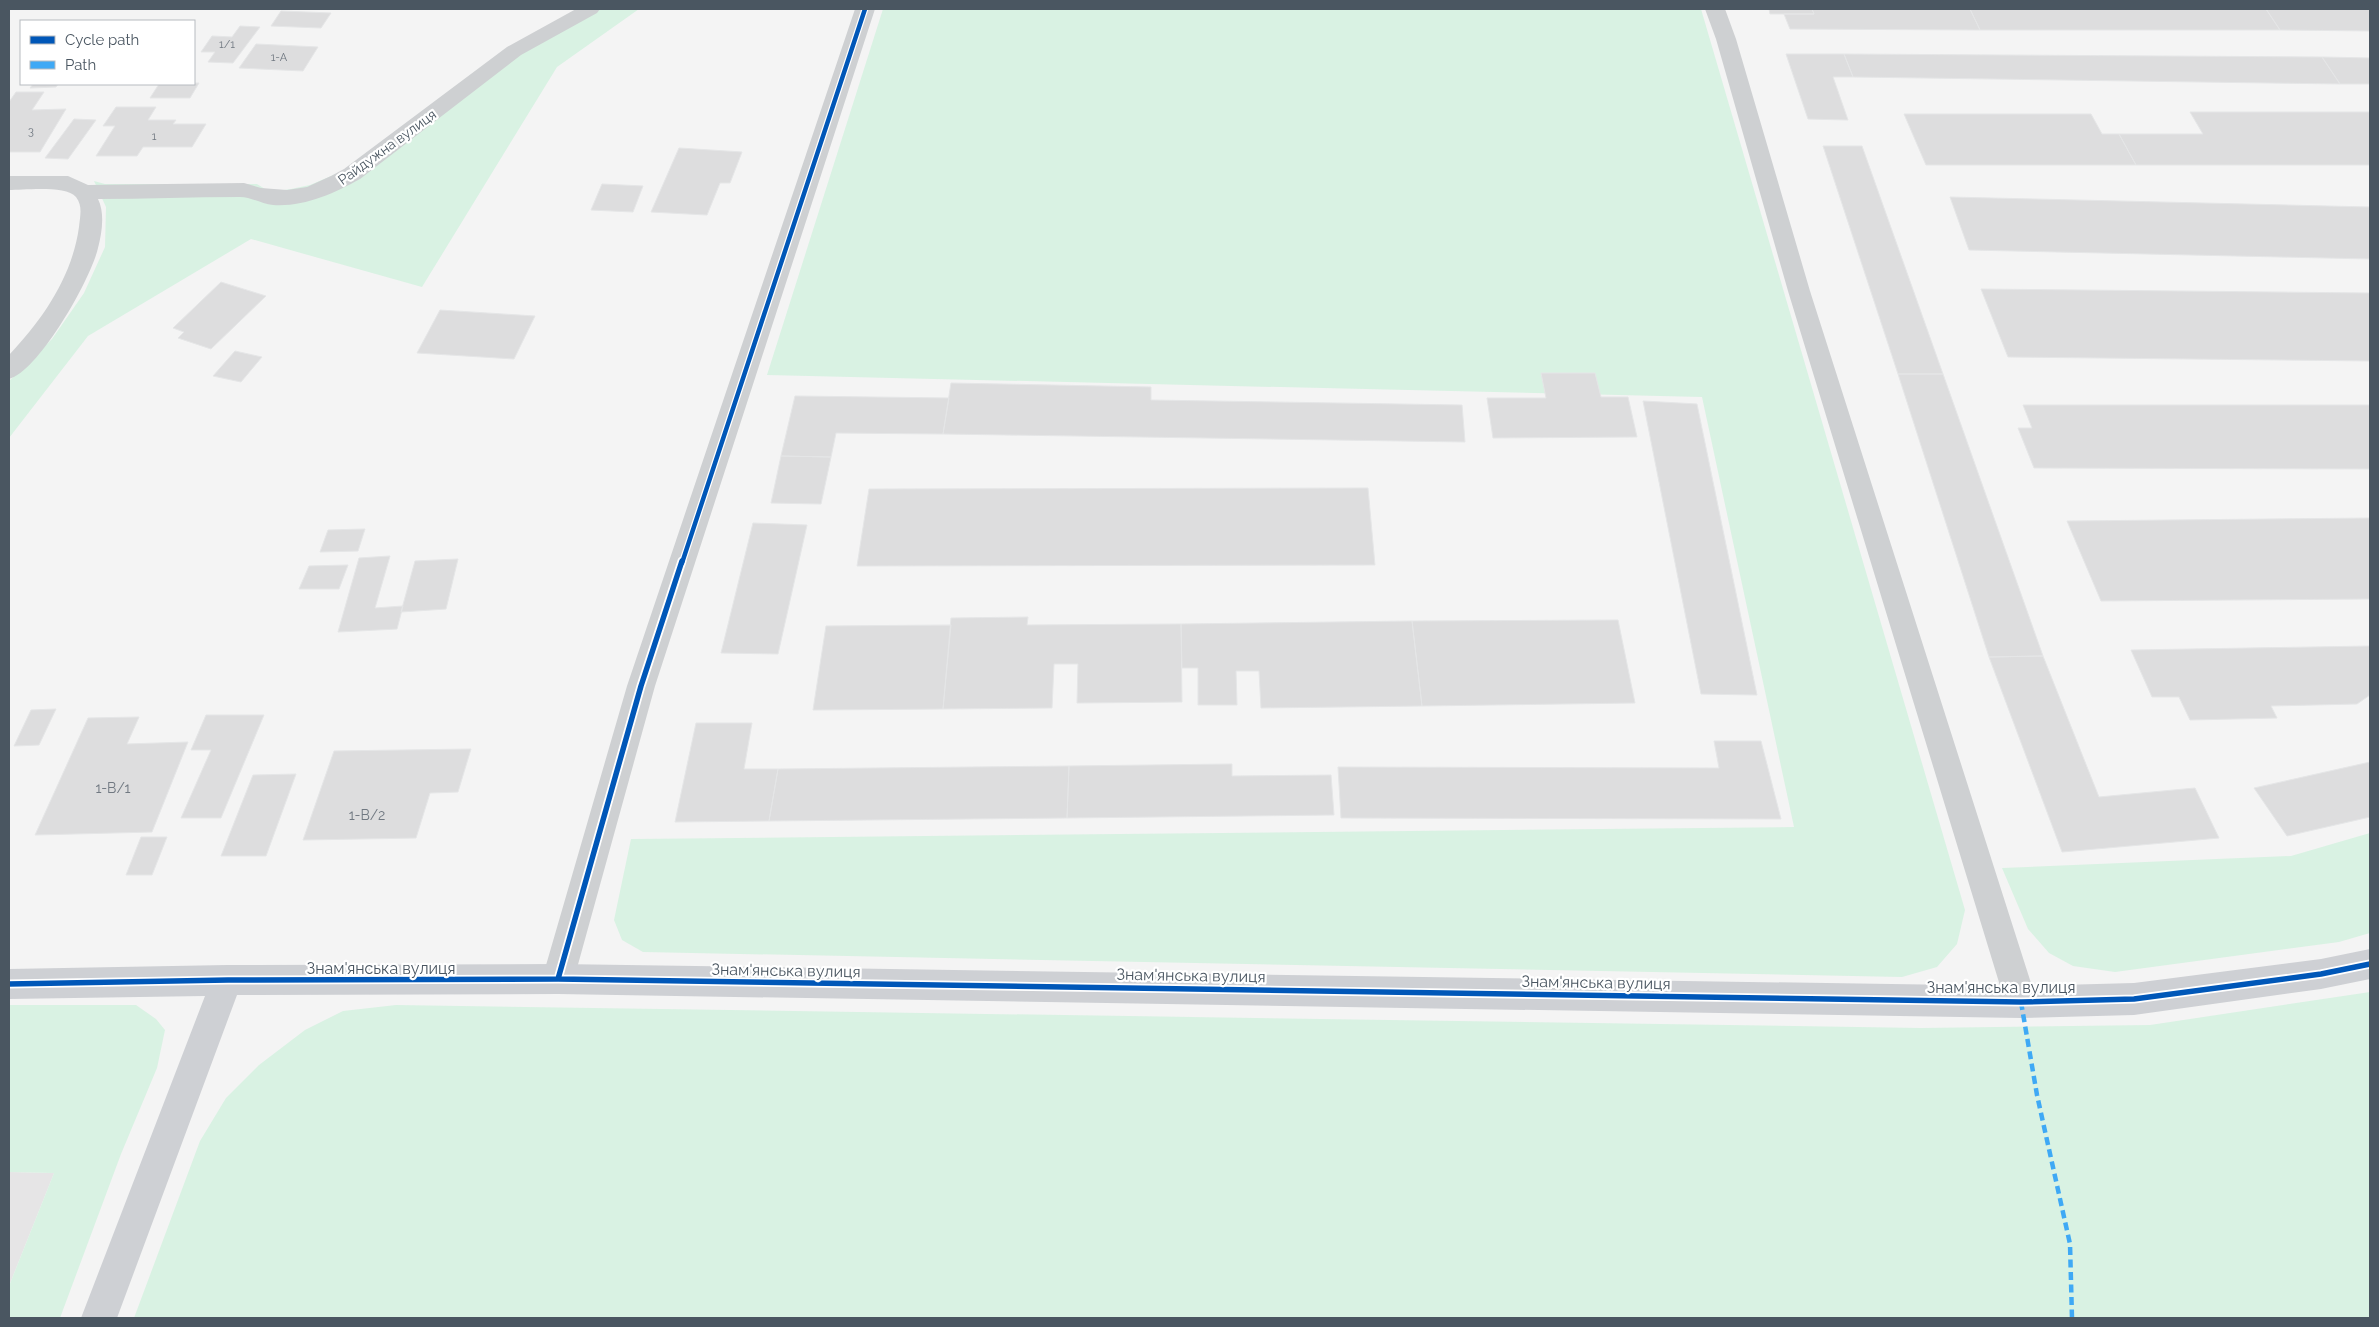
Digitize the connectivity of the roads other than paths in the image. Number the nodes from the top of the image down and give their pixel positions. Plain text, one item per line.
1 (590, 9) edge
2 (865, 9) edge
3 (1715, 9) edge
4 (9, 183) edge
5 (84, 192) junction
6 (9, 370) edge
7 (2370, 964) edge
8 (558, 979) junction
9 (227, 980) junction
10 (9, 984) edge
11 (2021, 1002) junction
12 (99, 1318) edge

1 - 5 street, Райдужна вулиця
2 - 8 street
3 - 11 street
4 - 5 street, Райдужна вулиця
5 - 6 street
7 - 11 street, Знам'янська вулиця
8 - 9 street, Знам'янська вулиця
8 - 11 street, Знам'янська вулиця
9 - 10 street, Знам'янська вулиця
9 - 12 street

